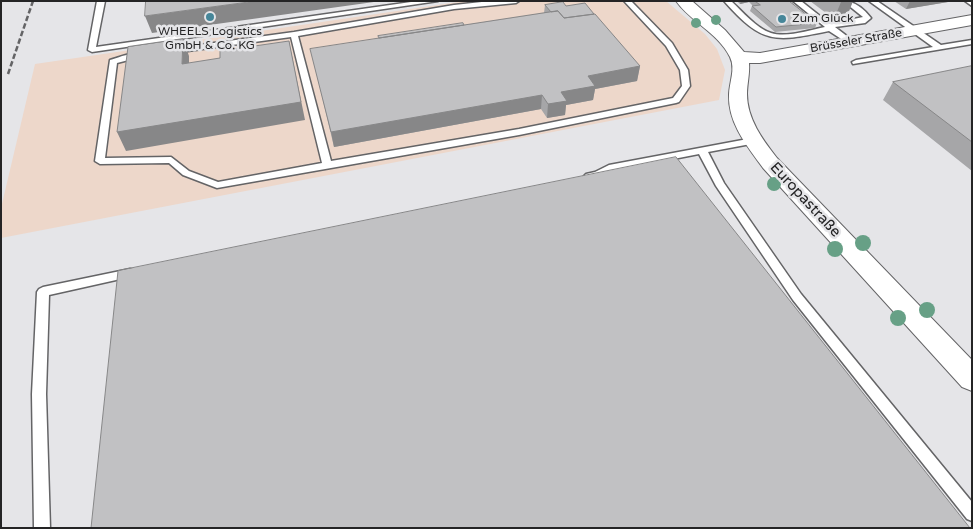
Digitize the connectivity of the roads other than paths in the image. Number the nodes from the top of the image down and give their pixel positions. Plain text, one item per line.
1 (101, 1) edge
2 (435, 1) edge
3 (516, 1) edge
4 (627, 1) edge
5 (683, 1) edge
6 (727, 1) edge
7 (796, 1) edge
8 (846, 1) edge
9 (872, 1) edge
10 (968, 1) edge
11 (972, 4) edge
12 (846, 14) dead end
13 (972, 20) edge
14 (828, 26) junction
15 (915, 30) junction
16 (294, 34) junction
17 (848, 42) junction
18 (972, 42) edge
19 (940, 48) junction
20 (739, 57) junction
21 (856, 62) dead end
22 (753, 141) junction
23 (702, 150) junction
24 (326, 165) junction
25 (577, 179) edge
26 (140, 270) edge
27 (972, 379) edge
28 (972, 514) edge
29 (42, 528) edge

1 - 2 lane
3 - 16 lane
4 - 24 lane
5 - 20 street
6 - 14 lane
7 - 14 lane
8 - 14 lane
9 - 15 lane
10 - 11 lane
12 - 14 lane
13 - 15 street, Brüsseler Straße
14 - 17 lane
15 - 17 street, Brüsseler Straße
15 - 19 lane
16 - 24 lane
16 - 24 lane
17 - 20 street, Brüsseler Straße
18 - 19 lane
19 - 21 lane
20 - 22 street, Europastraße
22 - 23 lane
22 - 27 street, Europastraße
23 - 25 lane
23 - 28 lane
26 - 29 lane

